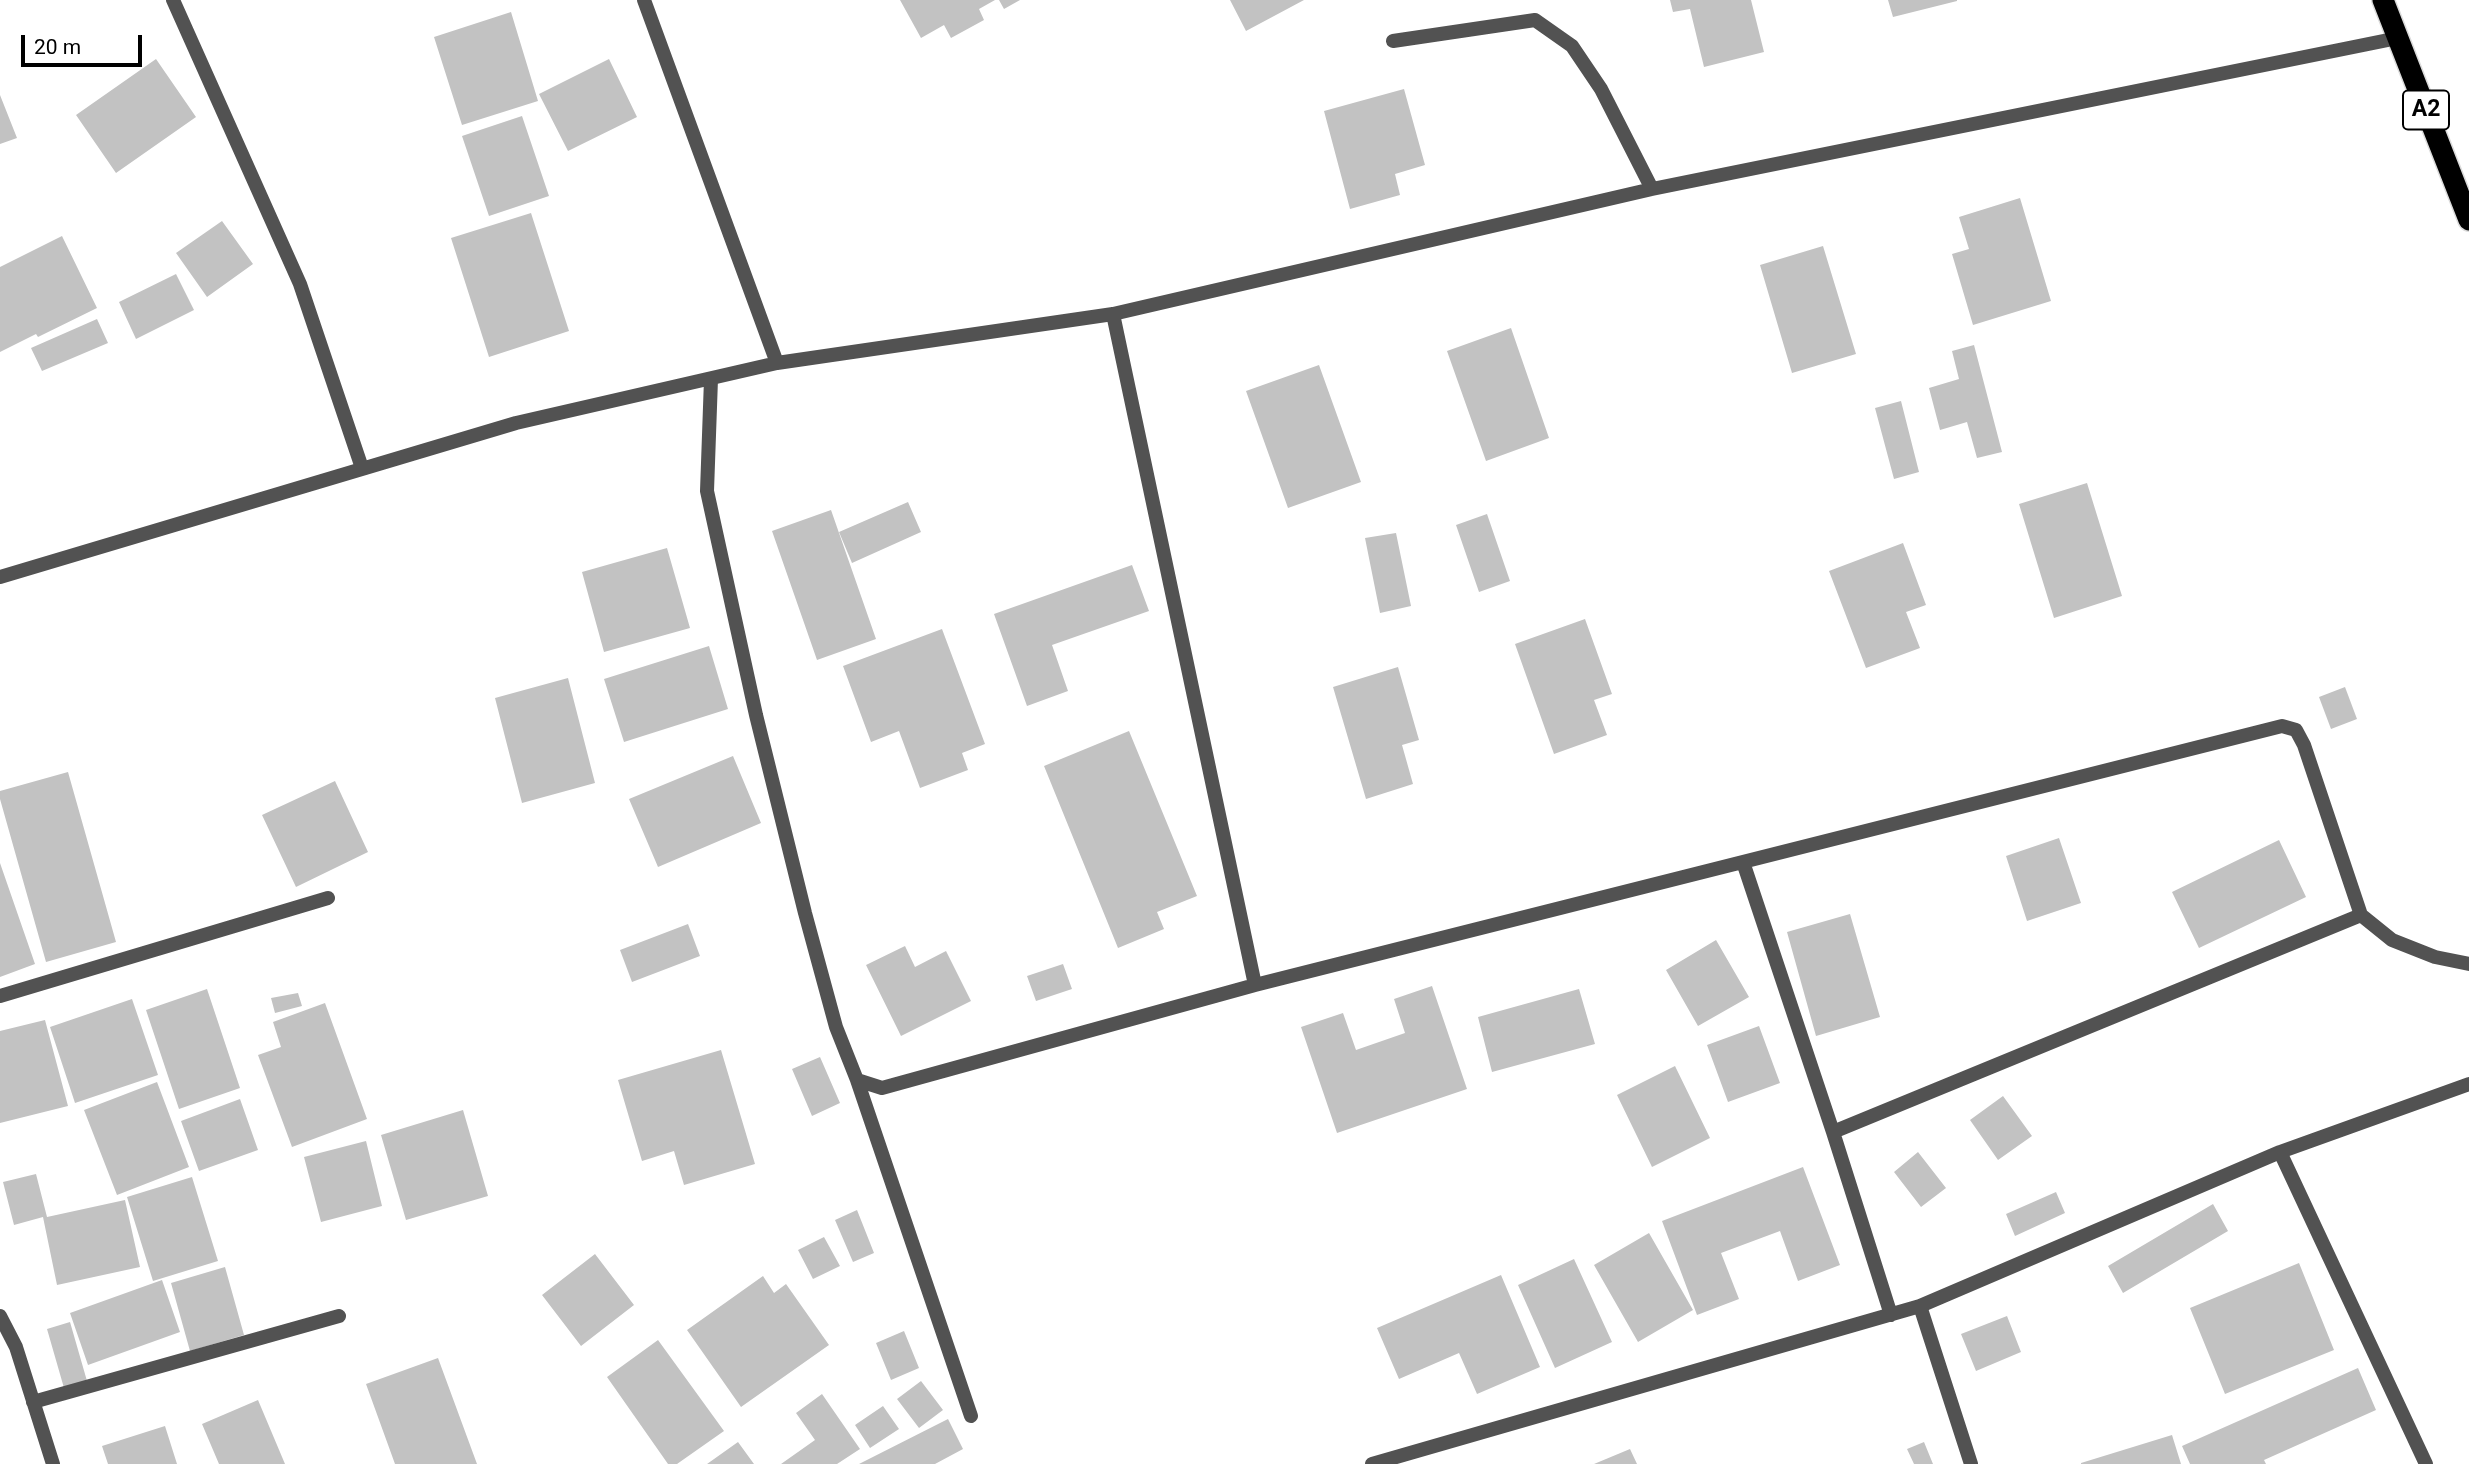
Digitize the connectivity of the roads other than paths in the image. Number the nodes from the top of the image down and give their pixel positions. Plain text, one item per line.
1 (173, 0) edge
2 (644, 0) edge
3 (2383, 0) edge
4 (2398, 38) junction
5 (1393, 41) dead end
6 (1653, 189) junction
7 (2469, 220) edge
8 (1113, 314) junction
9 (777, 363) junction
10 (711, 379) junction
11 (362, 468) junction
12 (0, 576) edge
13 (1743, 862) junction
14 (328, 898) dead end
15 (2361, 915) junction
16 (2469, 964) edge
17 (1255, 985) junction
18 (0, 996) edge
19 (857, 1080) junction
20 (2469, 1084) edge
21 (1833, 1132) junction
22 (2280, 1152) junction
23 (1920, 1306) junction
24 (1891, 1315) junction
25 (0, 1316) edge
26 (339, 1316) dead end
27 (33, 1402) junction
28 (971, 1416) dead end
29 (53, 1464) edge
30 (1372, 1464) edge
31 (1971, 1464) edge
32 (2426, 1464) edge

1 - 11 street
2 - 9 street
3 - 4 highway, A2
4 - 6 street
4 - 7 highway, A2
5 - 6 street
6 - 8 street
8 - 9 street
8 - 17 street
9 - 10 street
10 - 11 street
10 - 19 street
11 - 12 street
13 - 15 street
13 - 17 street
13 - 21 street
14 - 18 street
15 - 16 street
15 - 21 street
17 - 19 street
19 - 28 street
20 - 22 street
21 - 24 street
22 - 23 street
22 - 32 street
23 - 24 street
23 - 31 street
24 - 30 street
25 - 27 street
26 - 27 street
27 - 29 street

